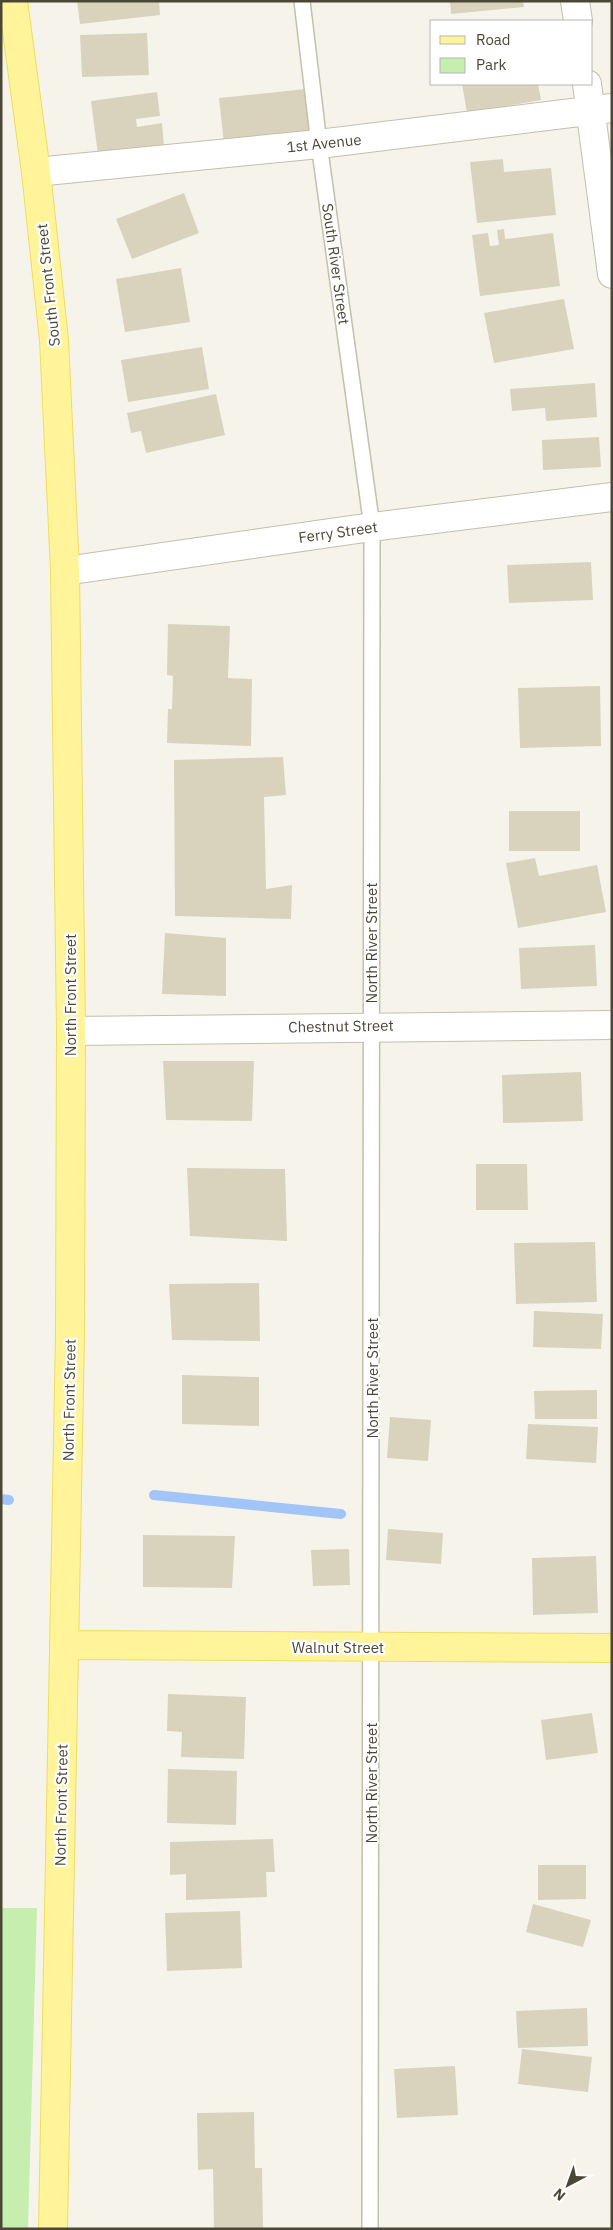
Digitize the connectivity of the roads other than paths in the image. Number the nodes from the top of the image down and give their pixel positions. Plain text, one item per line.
1 (13, 1) edge
2 (302, 1) edge
3 (575, 1) edge
4 (578, 20) edge
5 (588, 85) edge
6 (601, 109) edge
7 (319, 144) junction
8 (36, 172) junction
9 (612, 274) edge
10 (612, 497) edge
11 (372, 527) junction
12 (65, 571) junction
13 (612, 1025) edge
14 (371, 1026) junction
15 (71, 1030) junction
16 (64, 1646) junction
17 (371, 1648) junction
18 (612, 1648) edge
19 (53, 2229) edge
20 (370, 2229) edge

1 - 8 main road, South Front Street
2 - 7 lane, South River Street
3 - 4 street
5 - 6 street
6 - 7 street, 1st Avenue
6 - 9 street
7 - 8 street, 1st Avenue
7 - 11 lane, South River Street
8 - 12 main road, South Front Street
10 - 11 street, Ferry Street
11 - 12 street, Ferry Street
11 - 14 lane, North River Street
12 - 15 main road, North Front Street
13 - 14 street, Chestnut Street
14 - 15 street, Chestnut Street
14 - 17 lane, North River Street
15 - 16 main road, North Front Street
16 - 17 main road, Walnut Street
16 - 19 main road, North Front Street
17 - 18 main road, Walnut Street
17 - 20 lane, North River Street

